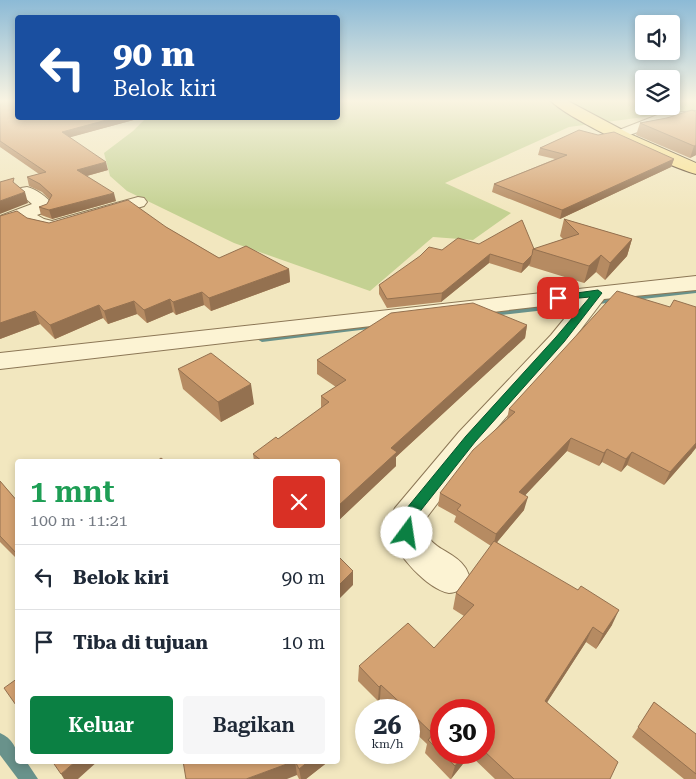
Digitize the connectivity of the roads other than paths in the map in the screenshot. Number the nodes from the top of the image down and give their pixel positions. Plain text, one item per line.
1 (622, 136) edge
2 (696, 169) edge
3 (27, 192) edge
4 (138, 202) dead end
5 (23, 214) junction
6 (0, 222) edge
7 (696, 284) edge
8 (598, 293) junction
9 (0, 361) edge
10 (451, 577) dead end

1 - 2 main road
3 - 5 street
4 - 5 street
5 - 6 street
7 - 8 street
8 - 9 street
8 - 10 street

